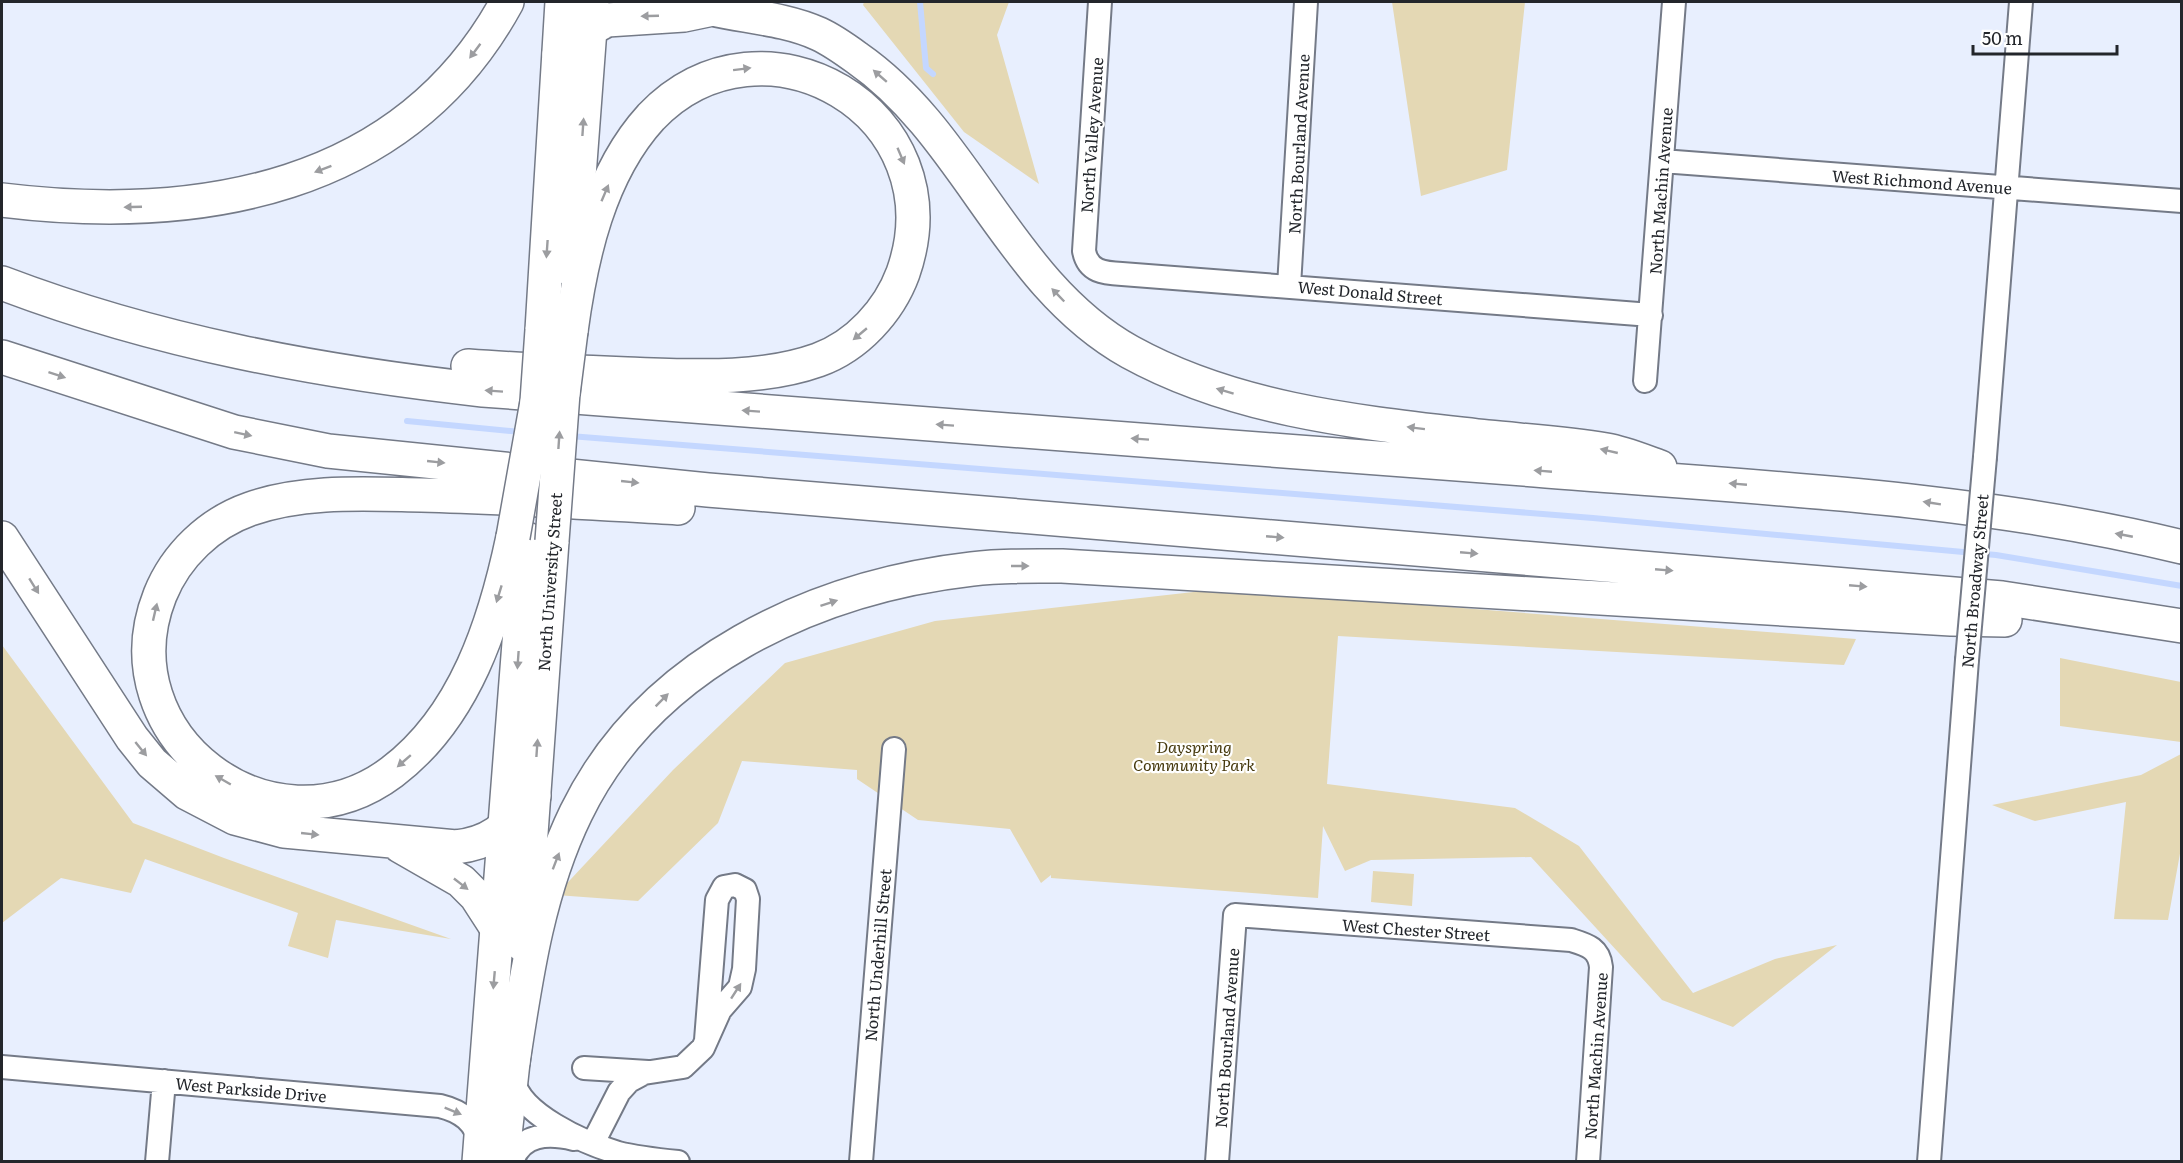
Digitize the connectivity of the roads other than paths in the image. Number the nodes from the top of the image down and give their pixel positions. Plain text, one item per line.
1 (507, 2) edge
2 (562, 2) edge
3 (1100, 2) edge
4 (1306, 2) edge
5 (1674, 2) edge
6 (2020, 2) edge
7 (697, 6) edge
8 (591, 15) edge
9 (560, 54) junction
10 (1662, 161) junction
11 (2006, 188) junction
12 (2, 200) edge
13 (2181, 201) edge
14 (1090, 266) joint
15 (2, 283) edge
16 (1289, 286) junction
17 (1651, 315) junction
18 (127, 325) junction
19 (560, 331) junction
20 (2, 357) edge
21 (1646, 381) dead end
22 (1705, 482) junction
23 (1217, 532) junction
24 (2, 538) edge
25 (530, 539) junction
26 (2181, 547) edge
27 (2169, 623) edge
28 (894, 749) dead end
29 (534, 796) junction
30 (506, 826) junction
31 (394, 842) junction
32 (1234, 915) joint
33 (498, 930) junction
34 (1596, 951) joint
35 (706, 1040) junction
36 (512, 1065) junction
37 (2, 1066) edge
38 (584, 1068) dead end
39 (649, 1072) junction
40 (164, 1081) junction
41 (592, 1143) junction
42 (487, 1156) edge
43 (157, 1161) edge
44 (512, 1161) edge
45 (678, 1161) edge
46 (861, 1161) edge
47 (1217, 1161) edge
48 (1588, 1161) edge
49 (1929, 1161) edge

1 -> 12 main road
2 - 9 main road
3 - 14 street, North Valley Avenue
4 - 16 street, North Bourland Avenue
5 - 10 street, North Machin Avenue
6 - 11 street, North Broadway Street
7 -> 8 main road
22 -> 7 main road
8 - 9 main road
19 -> 8 main road
9 -> 19 main road
10 - 11 street, West Richmond Avenue
10 - 17 street, North Machin Avenue
11 - 13 street, West Richmond Avenue
11 - 49 street, North Broadway Street, bridge
14 - 16 street, West Donald Street
15 - 18 main road
16 - 17 street, West Donald Street
17 - 21 street, North Machin Avenue
19 -> 18 main road
22 -> 18 main road
19 - 25 main road, North University Street, bridge
20 -> 23 main road
26 -> 22 main road
25 -> 23 main road
23 -> 27 main road
24 -> 31 main road
29 -> 25 main road, North University Street
25 -> 30 main road, North University Street
36 -> 27 main road
28 - 46 street, North Underhill Street
29 - 30 main road
29 - 36 main road, North University Street
30 - 31 main road
30 - 33 main road, North University Street
31 -> 33 main road
32 - 34 street, West Chester Street
32 - 47 street, North Bourland Avenue
33 -> 42 main road, North University Street
34 - 48 street, North Machin Avenue
35 -> 35 street
35 - 39 street
36 - 41 street
36 - 42 main road, North University Street
37 - 40 street, West Parkside Drive
38 - 39 street
39 - 41 street
40 -> 42 street, West Parkside Drive
40 - 43 street
41 - 44 street
41 - 45 street

